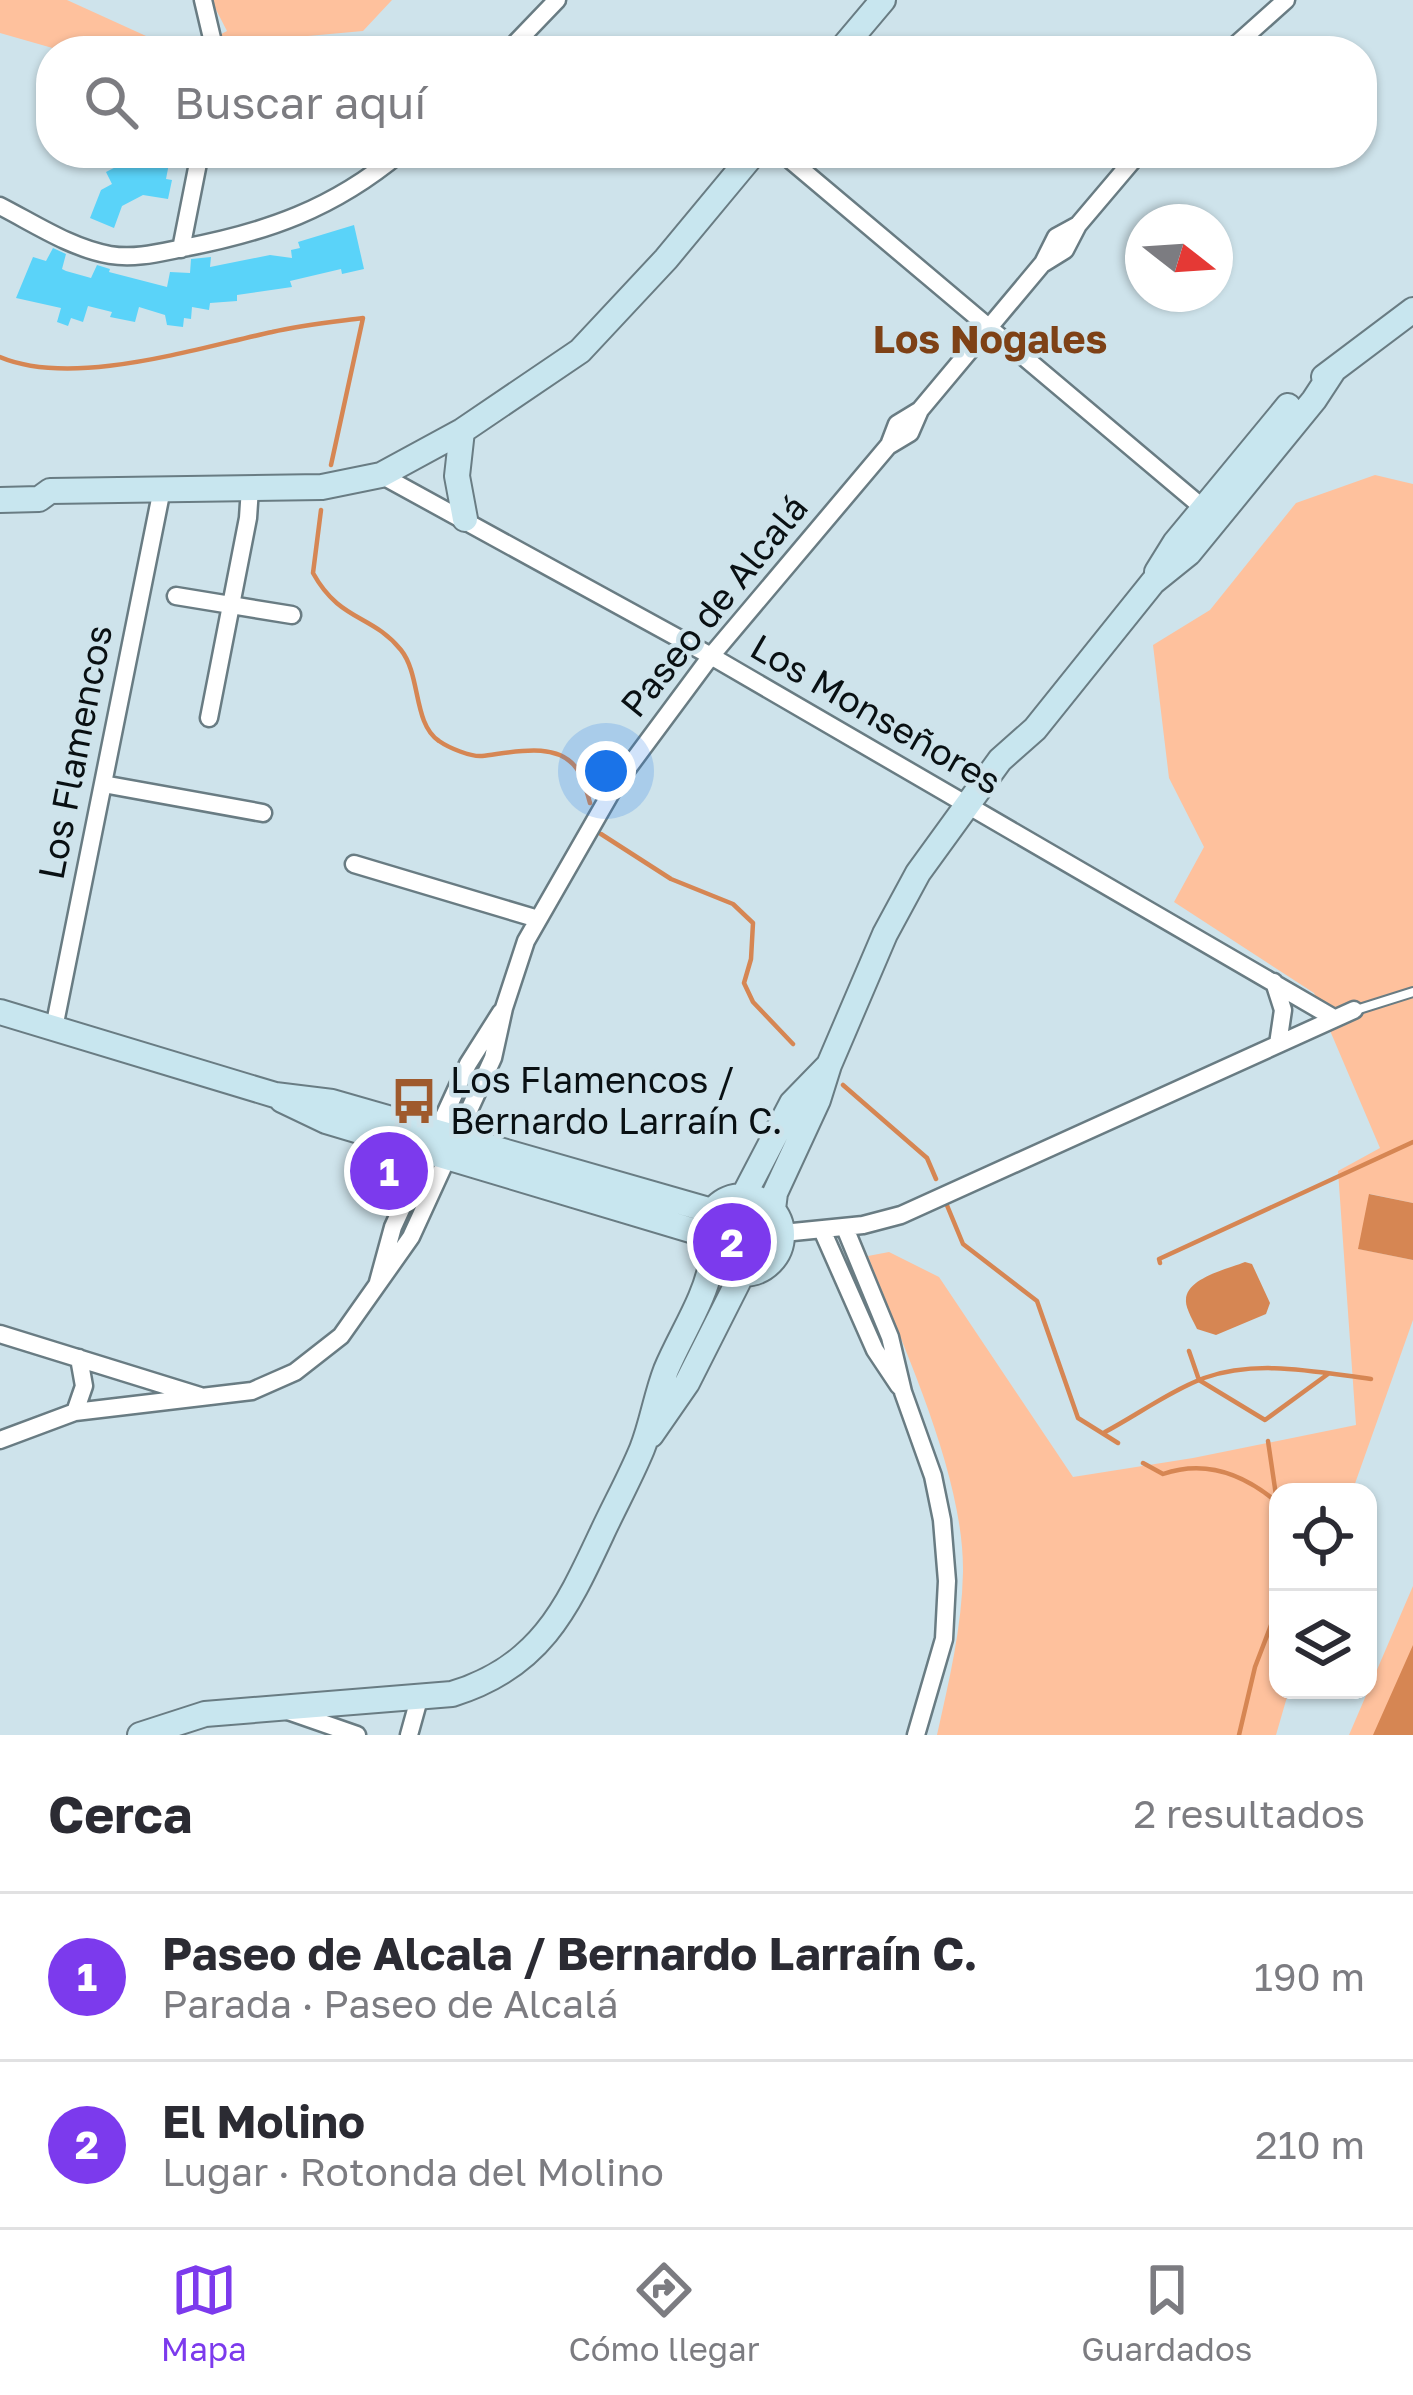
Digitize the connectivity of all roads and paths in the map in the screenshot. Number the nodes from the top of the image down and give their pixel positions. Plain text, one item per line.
1 (203, 0) edge
2 (557, 0) edge
3 (883, 0) edge
4 (1301, 0) edge
5 (1280, 7) edge
6 (211, 36) edge
7 (522, 36) edge
8 (853, 36) edge
9 (1246, 36) edge
10 (197, 168) edge
11 (381, 168) edge
12 (741, 168) edge
13 (800, 168) edge
14 (1126, 168) edge
15 (0, 206) edge
16 (181, 249) junction
17 (1413, 310) edge
18 (989, 327) junction
19 (462, 431) junction
20 (381, 475) junction
21 (250, 488) junction
22 (161, 489) junction
23 (3, 497) edge
24 (1210, 514) junction
25 (465, 519) junction
26 (176, 596) dead end
27 (231, 605) junction
28 (292, 615) dead end
29 (711, 656) junction
30 (208, 718) dead end
31 (103, 784) junction
32 (968, 808) junction
33 (262, 813) dead end
34 (354, 864) dead end
35 (538, 919) junction
36 (1274, 982) junction
37 (1413, 992) edge
38 (1354, 1010) joint
39 (0, 1012) edge
40 (1332, 1017) junction
41 (54, 1028) junction
42 (1278, 1044) junction
43 (829, 1065) junction
44 (442, 1145) junction
45 (744, 1195) junction
46 (773, 1209) junction
47 (708, 1222) junction
48 (845, 1228) junction
49 (822, 1230) junction
50 (783, 1234) junction
51 (712, 1260) junction
52 (742, 1274) junction
53 (0, 1334) edge
54 (79, 1358) junction
55 (903, 1392) junction
56 (206, 1398) junction
57 (75, 1412) junction
58 (0, 1440) edge
59 (643, 1447) junction
60 (419, 1699) junction
61 (278, 1708) junction
62 (140, 1735) edge
63 (357, 1735) edge
64 (409, 1735) edge
65 (916, 1735) edge

1 - 6 street
2 - 7 street
3 - 8 street
4 - 5 street
5 - 9 street
10 - 16 street
11 - 16 street
12 - 19 street
13 - 18 street
14 - 18 street, Paseo de Alcalá
15 - 16 street
17 - 24 street
18 - 24 street
18 - 29 street, Paseo de Alcalá
19 - 20 street
19 - 25 street
20 - 21 street
20 - 25 street, Los Monseñores
21 - 22 street
21 - 27 street
22 - 23 street
22 - 31 street, Los Flamencos
24 - 32 street
25 - 29 street, Los Monseñores
26 - 27 street
27 - 28 street
27 - 30 street
29 - 32 street, Los Monseñores
29 - 35 street, Paseo de Alcalá
31 - 33 street
31 - 41 street, Los Flamencos
32 - 36 street, Los Monseñores
32 - 43 street
34 - 35 street
35 - 44 street, Paseo de Alcalá
36 - 40 street, Los Monseñores
36 - 42 street
37 - 38 lane
38 - 40 street
39 - 41 street
40 - 42 street
41 - 44 street
42 - 48 street
43 - 45 street
43 - 46 street
44 - 47 street
44 - 56 street, Paseo de Alcalá
45 - 46 street
45 - 47 street
46 - 50 street
47 - 51 street
48 - 49 street
48 - 55 street
49 - 50 street
49 - 55 street
50 - 52 street
51 - 52 street
51 - 59 street
52 - 59 street
53 - 54 street
54 - 56 street
54 - 57 street
55 - 65 street
56 - 57 street, Paseo de Alcalá
57 - 58 street, Paseo de Alcalá
59 - 60 street
60 - 61 street
60 - 64 street
61 - 62 street
61 - 63 street

